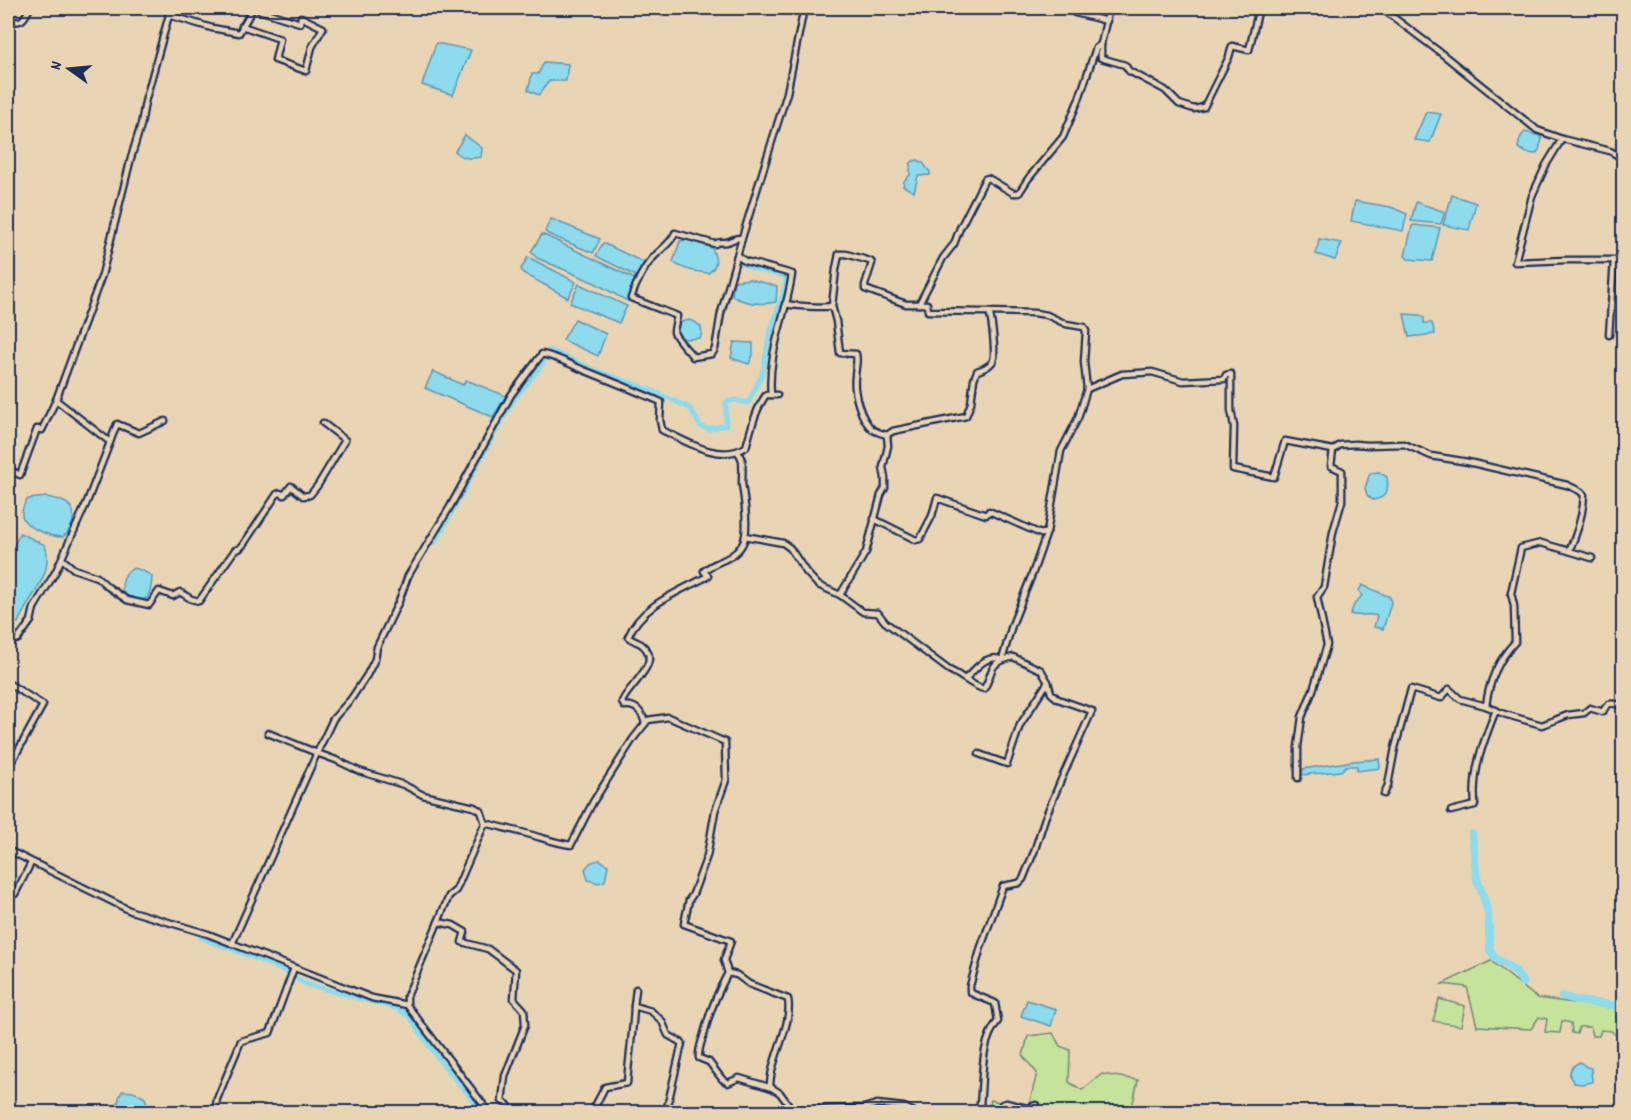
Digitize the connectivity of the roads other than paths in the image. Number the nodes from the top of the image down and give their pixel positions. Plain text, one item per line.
1 (30, 8) edge
2 (166, 8) edge
3 (255, 8) edge
4 (804, 8) edge
5 (1077, 8) edge
6 (1109, 8) edge
7 (1259, 8) edge
8 (1381, 8) edge
9 (169, 15) junction
10 (8, 20) edge
11 (1107, 21) junction
12 (242, 26) junction
13 (1101, 44) junction
14 (1562, 139) junction
15 (1623, 159) edge
16 (742, 238) junction
17 (737, 256) junction
18 (786, 304) junction
19 (919, 304) junction
20 (832, 306) junction
21 (989, 312) junction
22 (1609, 335) dead end
23 (1087, 389) junction
24 (771, 395) junction
25 (777, 395) dead end
26 (56, 400) junction
27 (165, 421) dead end
28 (322, 423) dead end
29 (887, 435) junction
30 (110, 442) junction
31 (1333, 450) junction
32 (738, 452) junction
33 (8, 469) edge
34 (874, 519) junction
35 (1047, 532) junction
36 (745, 536) junction
37 (1569, 551) junction
38 (1592, 558) dead end
39 (62, 559) junction
40 (840, 595) junction
41 (8, 643) edge
42 (1002, 660) junction
43 (966, 678) junction
44 (1048, 682) junction
45 (8, 683) edge
46 (1623, 705) edge
47 (1486, 706) junction
48 (1496, 710) junction
49 (645, 724) junction
50 (268, 733) dead end
51 (317, 753) junction
52 (979, 753) dead end
53 (8, 769) edge
54 (1298, 778) dead end
55 (1384, 794) dead end
56 (1450, 811) dead end
57 (486, 823) junction
58 (8, 850) edge
59 (31, 863) junction
60 (8, 896) edge
61 (438, 922) junction
62 (232, 944) junction
63 (293, 970) junction
64 (728, 972) junction
65 (636, 989) dead end
66 (407, 1005) junction
67 (634, 1006) junction
68 (770, 1087) junction
69 (1002, 1104) dead end
70 (215, 1113) edge
71 (489, 1113) edge
72 (506, 1113) edge
73 (592, 1113) edge
74 (666, 1113) edge
75 (794, 1113) edge
76 (808, 1113) edge
77 (914, 1113) edge
78 (979, 1113) edge
79 (1034, 1113) edge

1 - 10 street
2 - 9 street
3 - 12 street
3 - 12 street
4 - 16 street
5 - 11 street
6 - 11 street
7 - 13 street
8 - 14 street
9 - 12 street
9 - 26 street
11 - 13 street
13 - 19 street
14 - 15 street
14 - 22 street
16 - 17 street
16 - 17 street
17 - 18 street
18 - 20 street
18 - 24 street
19 - 20 street
19 - 21 street
20 - 29 street
21 - 23 street
21 - 29 street
23 - 31 street
23 - 35 street
24 - 25 street
24 - 32 street
26 - 30 street
26 - 33 street
27 - 30 street
28 - 39 street
29 - 34 street
30 - 39 street
31 - 37 street
31 - 54 street
32 - 36 street
32 - 51 street
34 - 35 street
34 - 40 street
35 - 42 street
36 - 40 street
36 - 49 street
37 - 38 street
37 - 47 street
39 - 41 street
40 - 43 street
42 - 43 street
42 - 43 street
42 - 44 street
44 - 52 street
44 - 78 street
45 - 53 street
46 - 48 street
47 - 48 street
47 - 55 street
48 - 56 street
49 - 57 street
49 - 64 street
50 - 51 street
51 - 57 street
51 - 62 street
57 - 61 street
58 - 59 street
59 - 60 street
59 - 62 street
61 - 66 street
61 - 72 street
62 - 63 street
63 - 66 street
63 - 70 street
64 - 68 street
64 - 68 street
65 - 67 street
66 - 71 street
67 - 73 street
67 - 74 street
68 - 75 street
69 - 79 street
76 - 77 street

